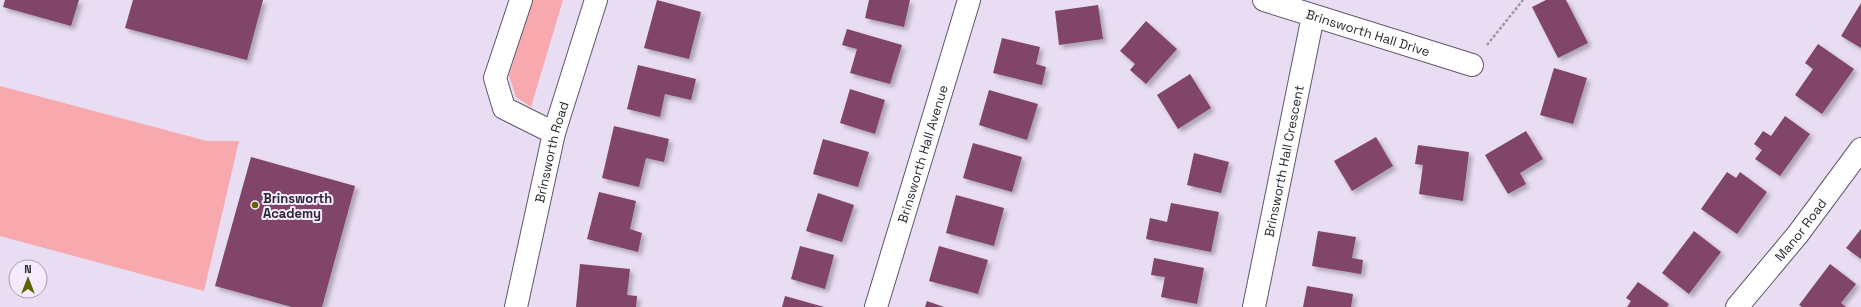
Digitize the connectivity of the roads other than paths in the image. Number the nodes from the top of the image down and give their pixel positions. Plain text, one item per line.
1 (520, 0) edge
2 (596, 0) edge
3 (969, 0) edge
4 (1264, 0) edge
5 (1313, 16) junction
6 (1472, 65) road end
7 (554, 133) junction
8 (1861, 149) edge
9 (516, 307) edge
10 (876, 307) edge
11 (1254, 307) edge
12 (1737, 307) edge

1 - 7 street
2 - 7 street, Brinsworth Road
3 - 10 street, Brinsworth Hall Avenue
4 - 5 street, Brinsworth Hall Drive
5 - 6 street, Brinsworth Hall Drive
5 - 11 street, Brinsworth Hall Crescent
7 - 9 street, Brinsworth Road
8 - 12 street, Manor Road

